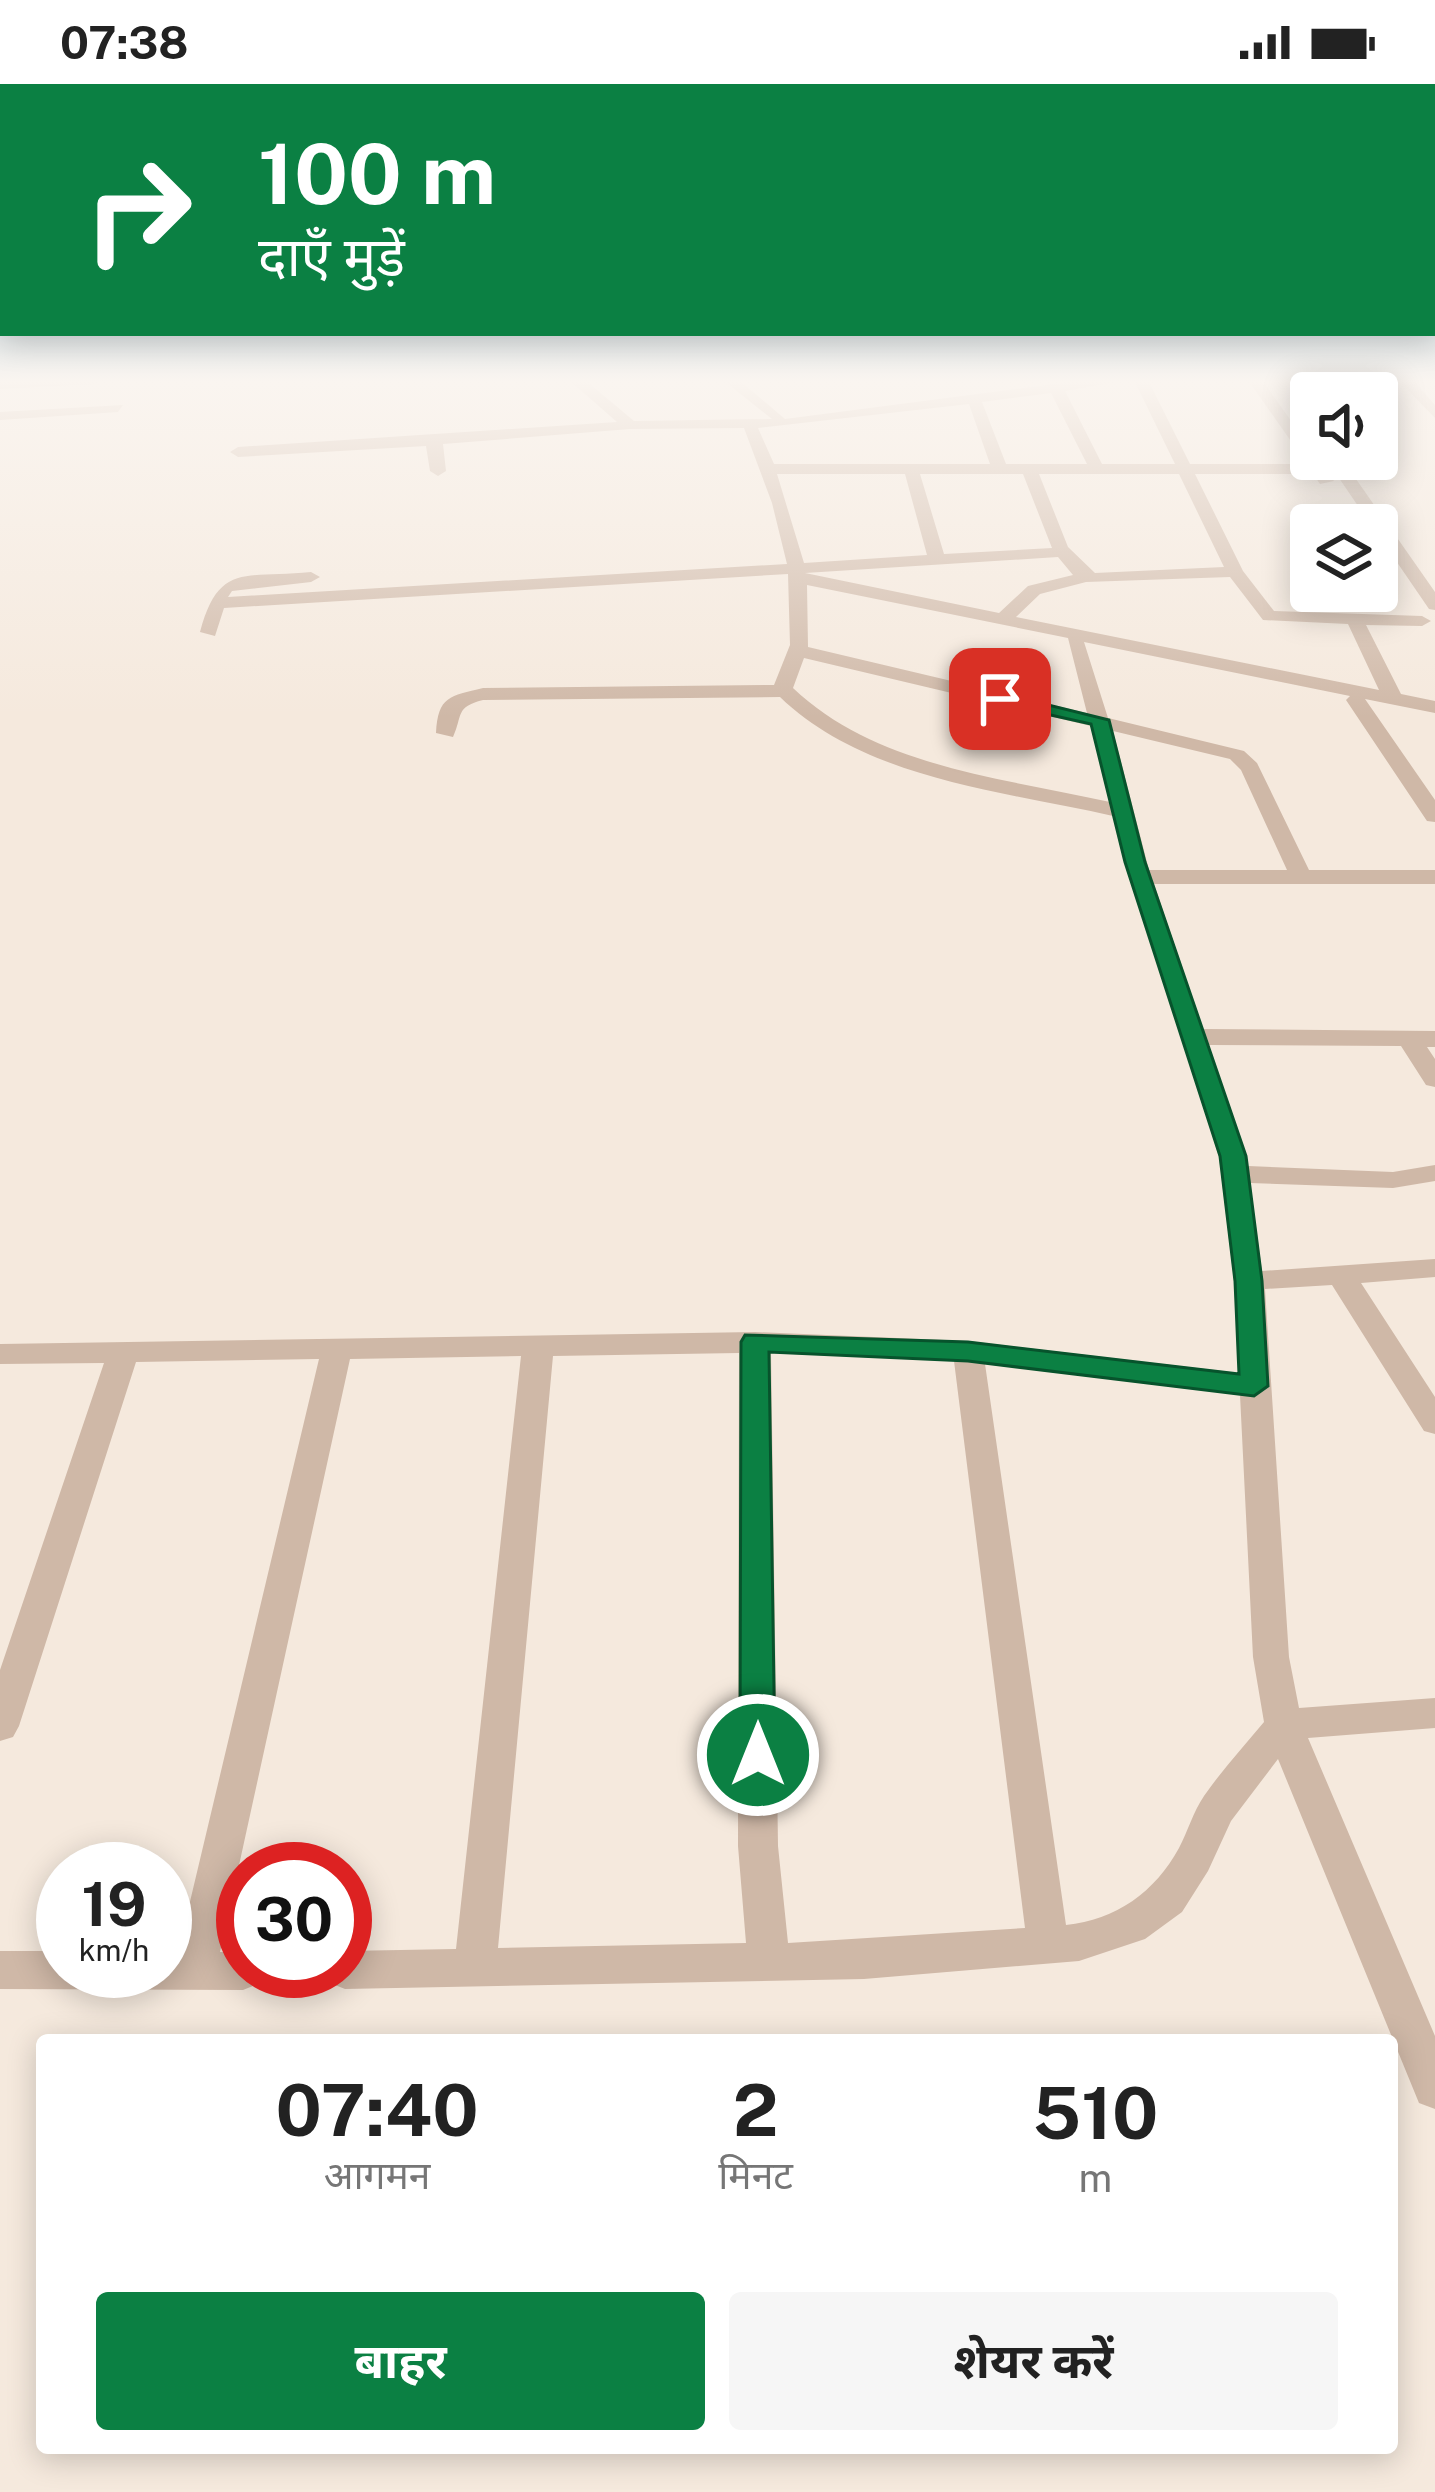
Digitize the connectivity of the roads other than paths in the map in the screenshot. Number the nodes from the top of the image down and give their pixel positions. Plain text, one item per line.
1 (775, 492) edge
2 (918, 492) edge
3 (1039, 492) edge
4 (1196, 492) edge
5 (1345, 492) edge
6 (1064, 552) junction
7 (938, 559) junction
8 (1235, 572) junction
9 (1088, 576) junction
10 (797, 578) junction
11 (1398, 579) edge
12 (1428, 613) edge
13 (1004, 618) junction
14 (1354, 620) junction
15 (209, 632) dead end
16 (1435, 639) edge
17 (1075, 642) junction
18 (799, 651) junction
19 (785, 691) junction
20 (1393, 698) junction
21 (1356, 700) junction
22 (1435, 707) edge
23 (1435, 718) edge
24 (1100, 720) junction
25 (446, 733) dead end
26 (1123, 812) junction
27 (1435, 816) edge
28 (1301, 877) junction
29 (1435, 877) edge
30 (1140, 878) junction
31 (1191, 1037) junction
32 (1422, 1039) edge
33 (1435, 1079) edge
34 (1435, 1173) edge
35 (1235, 1174) junction
36 (1435, 1268) edge
37 (1341, 1274) junction
38 (1249, 1281) junction
39 (755, 1342) junction
40 (337, 1347) junction
41 (538, 1347) junction
42 (968, 1352) junction
43 (0, 1354) edge
44 (123, 1354) junction
45 (1254, 1386) junction
46 (1435, 1423) edge
47 (1435, 1713) edge
48 (1282, 1725) junction
49 (0, 1726) edge
50 (1048, 1946) junction
51 (770, 1961) junction
52 (475, 1967) junction
53 (372, 1969) edge
54 (0, 1970) edge
55 (195, 1971) junction
56 (216, 1971) edge
57 (1435, 2088) edge

1 - 10 street
2 - 7 street
3 - 6 street
4 - 8 street
5 - 12 street
6 - 7 street
6 - 9 street
7 - 10 street
8 - 9 street
8 - 14 street
9 - 13 street
10 - 13 street
10 - 15 street
10 - 17 street
10 - 18 street
11 - 12 street
12 - 14 street
12 - 16 street
13 - 20 street
14 - 20 street
17 - 21 street
17 - 24 street
18 - 19 street
18 - 24 street
19 - 25 street
19 - 26 street
20 - 22 street
21 - 23 street
21 - 27 street
24 - 26 street
24 - 28 street
26 - 30 street
28 - 29 street
28 - 30 street
30 - 31 street
31 - 32 street
31 - 35 street
32 - 33 street
34 - 35 street
35 - 38 street
36 - 37 street
37 - 38 street
37 - 46 street
38 - 45 street
39 - 41 street
39 - 42 street
39 - 51 street
40 - 41 street
40 - 44 street
40 - 55 street
41 - 52 street
42 - 45 street
42 - 50 street
43 - 44 street
44 - 49 street
45 - 48 street
47 - 48 street
48 - 50 street
48 - 57 street
50 - 51 street
51 - 52 street
52 - 53 street
54 - 55 street
55 - 56 street

